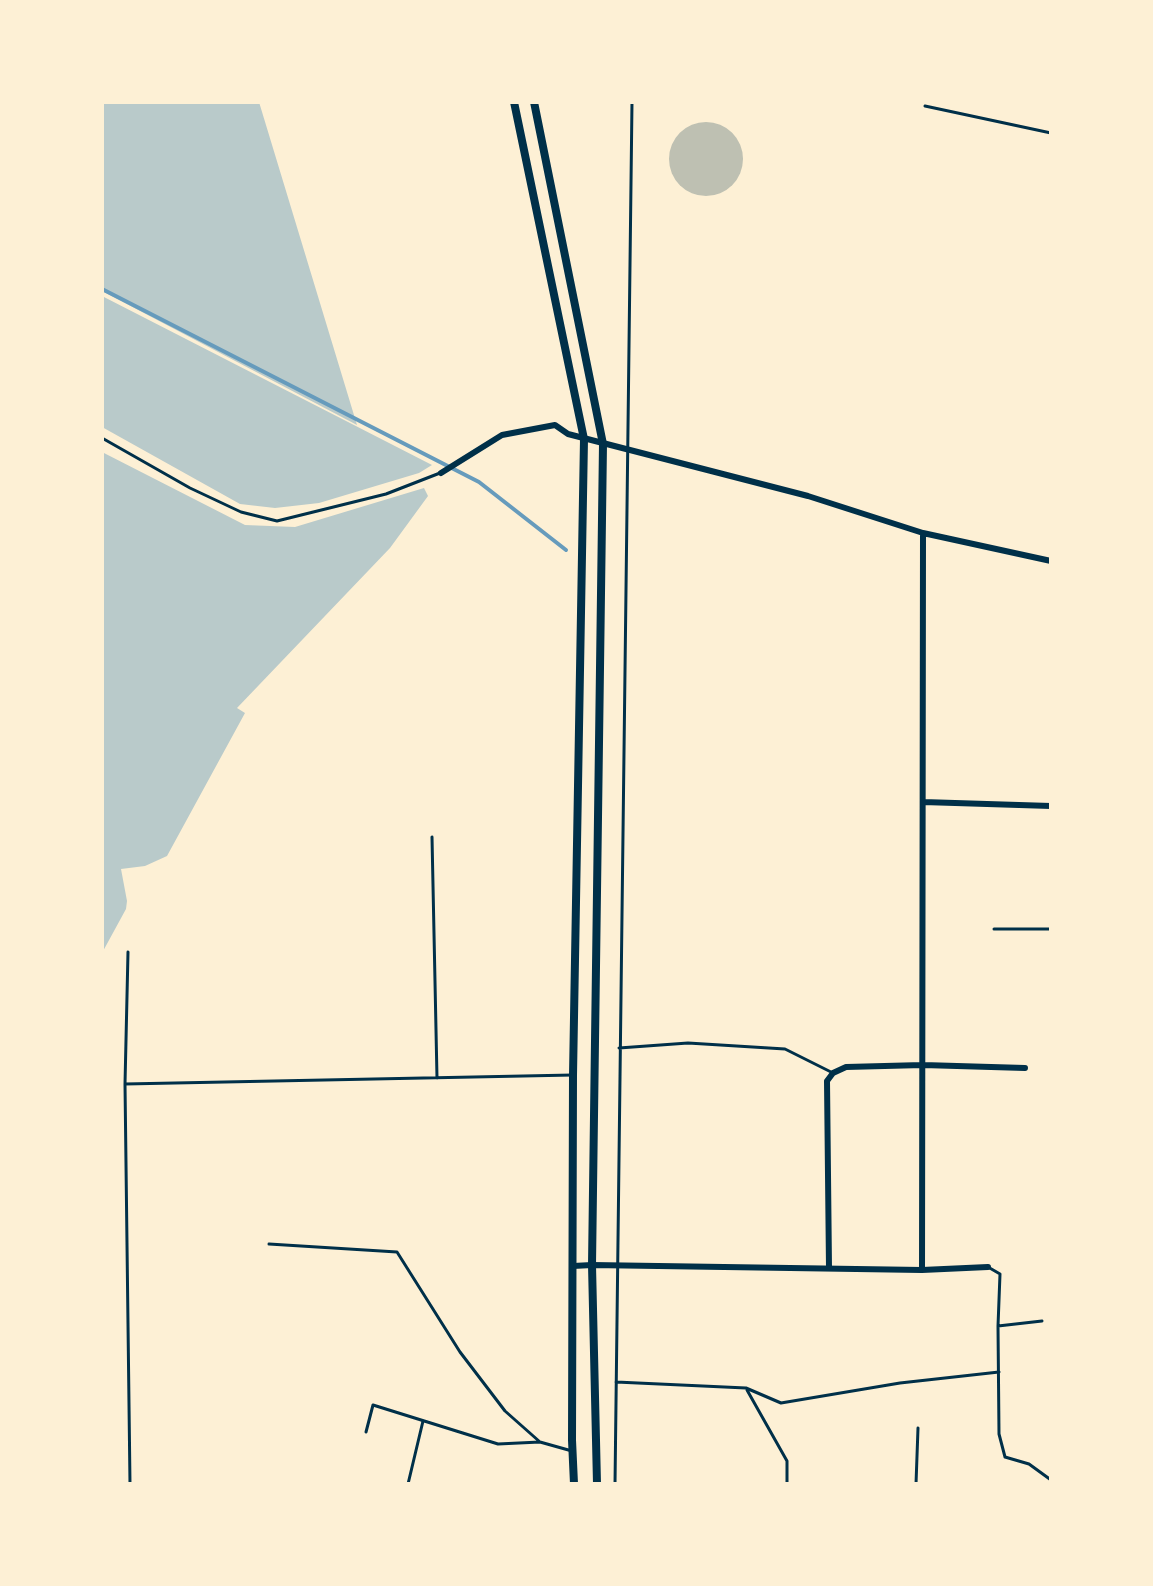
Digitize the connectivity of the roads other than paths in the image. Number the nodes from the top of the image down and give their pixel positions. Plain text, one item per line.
1 (514, 102) edge
2 (534, 102) edge
3 (632, 102) edge
4 (925, 106) dead end
5 (1051, 133) edge
6 (102, 438) edge
7 (585, 439) junction
8 (603, 444) junction
9 (627, 450) junction
10 (441, 473) joint
11 (922, 532) junction
12 (1051, 561) edge
13 (923, 802) junction
14 (1051, 807) edge
15 (432, 837) dead end
16 (994, 929) dead end
17 (1051, 929) edge
18 (128, 952) dead end
19 (619, 1048) junction
20 (923, 1065) junction
21 (1025, 1068) dead end
22 (833, 1073) junction
23 (573, 1075) junction
24 (437, 1078) junction
25 (125, 1084) junction
26 (269, 1244) dead end
27 (592, 1265) junction
28 (617, 1265) junction
29 (573, 1266) junction
30 (829, 1268) junction
31 (988, 1268) joint
32 (922, 1270) junction
33 (1042, 1321) dead end
34 (998, 1326) junction
35 (999, 1372) junction
36 (616, 1382) junction
37 (746, 1389) junction
38 (423, 1421) junction
39 (918, 1428) dead end
40 (366, 1432) dead end
41 (540, 1442) junction
42 (573, 1451) junction
43 (1051, 1480) edge
44 (130, 1484) edge
45 (408, 1484) edge
46 (574, 1484) edge
47 (597, 1484) edge
48 (615, 1484) edge
49 (787, 1484) edge
50 (916, 1484) edge

1 - 7 street
2 - 8 street
3 - 9 lane
4 - 5 lane
6 - 10 lane
7 - 8 street
7 - 10 street
7 - 23 street
8 - 9 street
8 - 27 street
9 - 11 street
9 - 19 lane
11 - 12 street
11 - 13 street
13 - 14 street
13 - 20 street
15 - 24 lane
16 - 17 lane
18 - 25 lane
19 - 22 lane
19 - 28 lane
20 - 21 street
20 - 22 street
20 - 32 street
22 - 30 street
23 - 24 lane
23 - 29 street
24 - 25 lane
25 - 44 lane
26 - 41 lane
27 - 28 street
27 - 29 street
27 - 47 street
28 - 30 street
28 - 36 lane
29 - 42 street
30 - 32 street
31 - 32 street
31 - 34 lane
33 - 34 lane
34 - 35 lane
35 - 37 lane
35 - 43 lane
36 - 37 lane
36 - 48 lane
37 - 49 lane
38 - 40 lane
38 - 41 lane
38 - 45 lane
39 - 50 lane
41 - 42 lane
42 - 46 street

